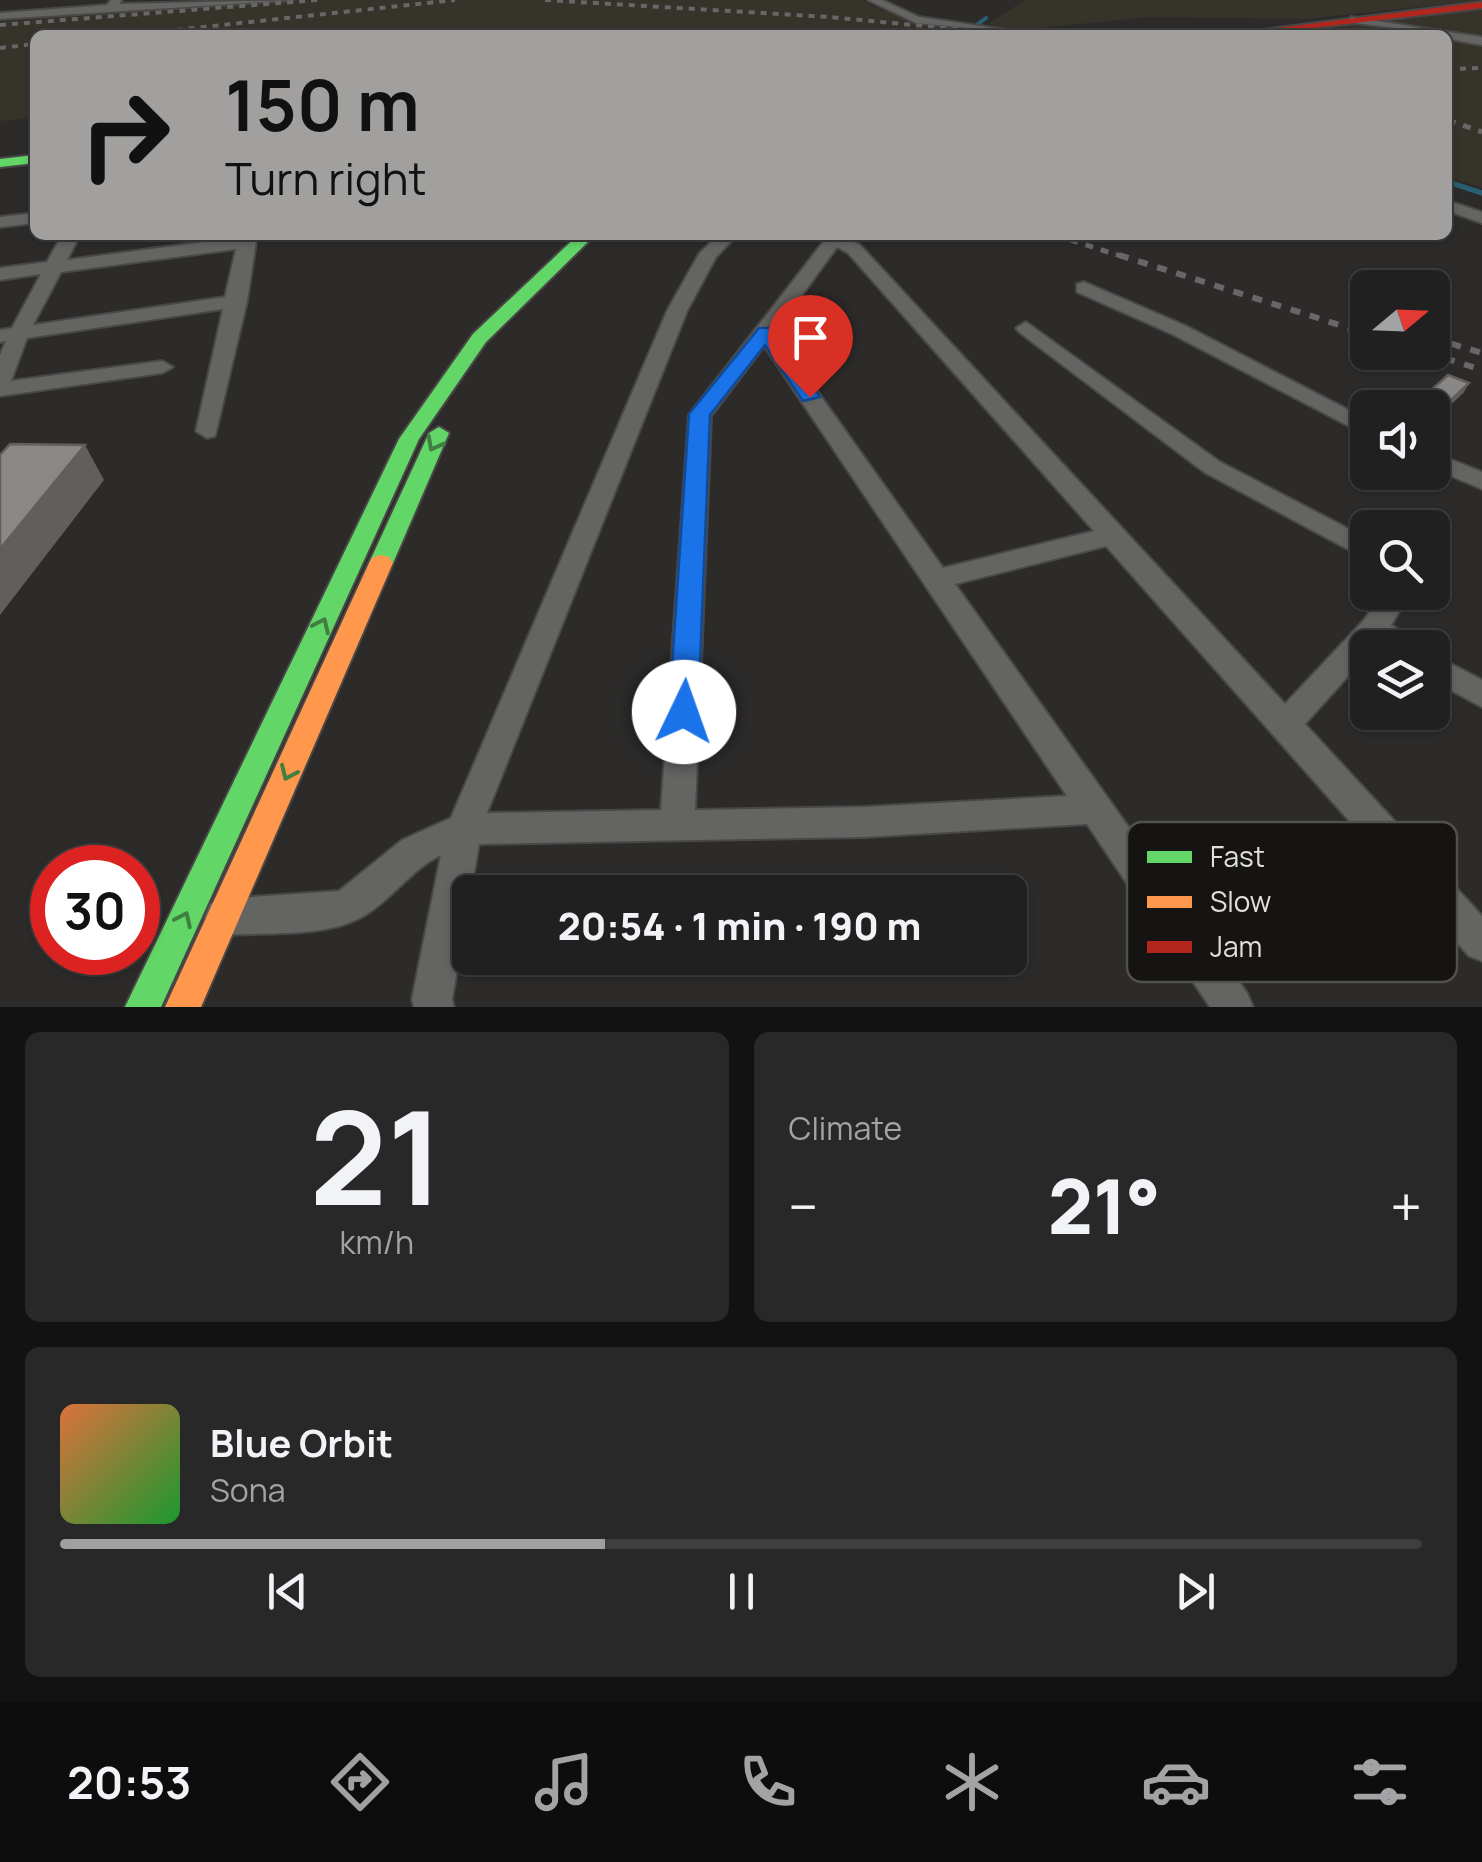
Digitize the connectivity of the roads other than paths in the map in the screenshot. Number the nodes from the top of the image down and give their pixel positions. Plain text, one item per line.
1 (288, 0) edge
2 (873, 0) edge
3 (113, 4) edge
4 (1482, 6) edge
5 (0, 16) edge
6 (1351, 20) junction
7 (996, 30) edge
8 (1268, 30) edge
9 (1416, 30) edge
10 (1452, 35) edge
11 (1482, 40) edge
12 (30, 159) edge
13 (0, 162) edge
14 (1452, 207) edge
15 (1482, 218) edge
16 (30, 219) edge
17 (0, 222) edge
18 (68, 240) edge
19 (241, 240) edge
20 (248, 240) edge
21 (582, 240) edge
22 (600, 240) edge
23 (723, 240) edge
24 (828, 240) edge
25 (836, 240) edge
26 (54, 267) junction
27 (0, 274) edge
28 (1084, 288) dead end
29 (238, 301) junction
30 (1026, 328) dead end
31 (765, 332) junction
32 (10, 335) edge
33 (162, 367) dead end
34 (0, 386) edge
35 (1350, 420) edge
36 (208, 431) dead end
37 (1450, 468) edge
38 (1482, 481) edge
39 (1114, 536) junction
40 (1350, 541) edge
41 (936, 579) junction
42 (339, 590) junction
43 (371, 591) junction
44 (1386, 610) edge
45 (1374, 628) junction
46 (1377, 630) edge
47 (1450, 675) edge
48 (1482, 695) edge
49 (1285, 725) junction
50 (272, 732) junction
51 (305, 734) junction
52 (1095, 809) junction
53 (1373, 822) edge
54 (677, 824) junction
55 (464, 829) junction
56 (1127, 858) edge
57 (1457, 915) edge
58 (223, 918) junction
59 (1482, 943) edge
60 (1209, 982) edge
61 (1223, 1004) edge
62 (143, 1007) edge
63 (183, 1007) edge
64 (434, 1007) edge

1 - 3 street
2 - 7 street
3 - 5 street
4 - 6 main road
6 - 8 main road
6 - 9 street
10 - 11 street
12 - 13 main road
14 - 15 street
16 - 17 street
18 - 26 street
19 - 26 street
20 - 29 street
21 - 42 main road
22 -> 43 main road
23 - 55 street
24 - 31 street
25 - 39 street
26 - 27 street
26 - 32 street
28 - 35 street
29 - 32 street
29 - 36 street
30 - 40 street
31 - 41 street
31 - 54 street
32 - 34 street
33 - 34 street
37 - 38 street
39 - 41 street
39 - 49 street
41 - 52 street
42 - 43 main road
50 -> 42 main road
43 - 51 main road
44 - 45 street
45 - 46 street
45 - 49 street
47 - 48 street
49 - 53 street
50 - 51 main road
62 -> 50 main road
51 -> 58 main road
52 - 54 street
52 - 56 street
54 - 55 street
55 - 58 street
55 - 64 street
57 - 59 street
58 - 63 main road
60 - 61 street

